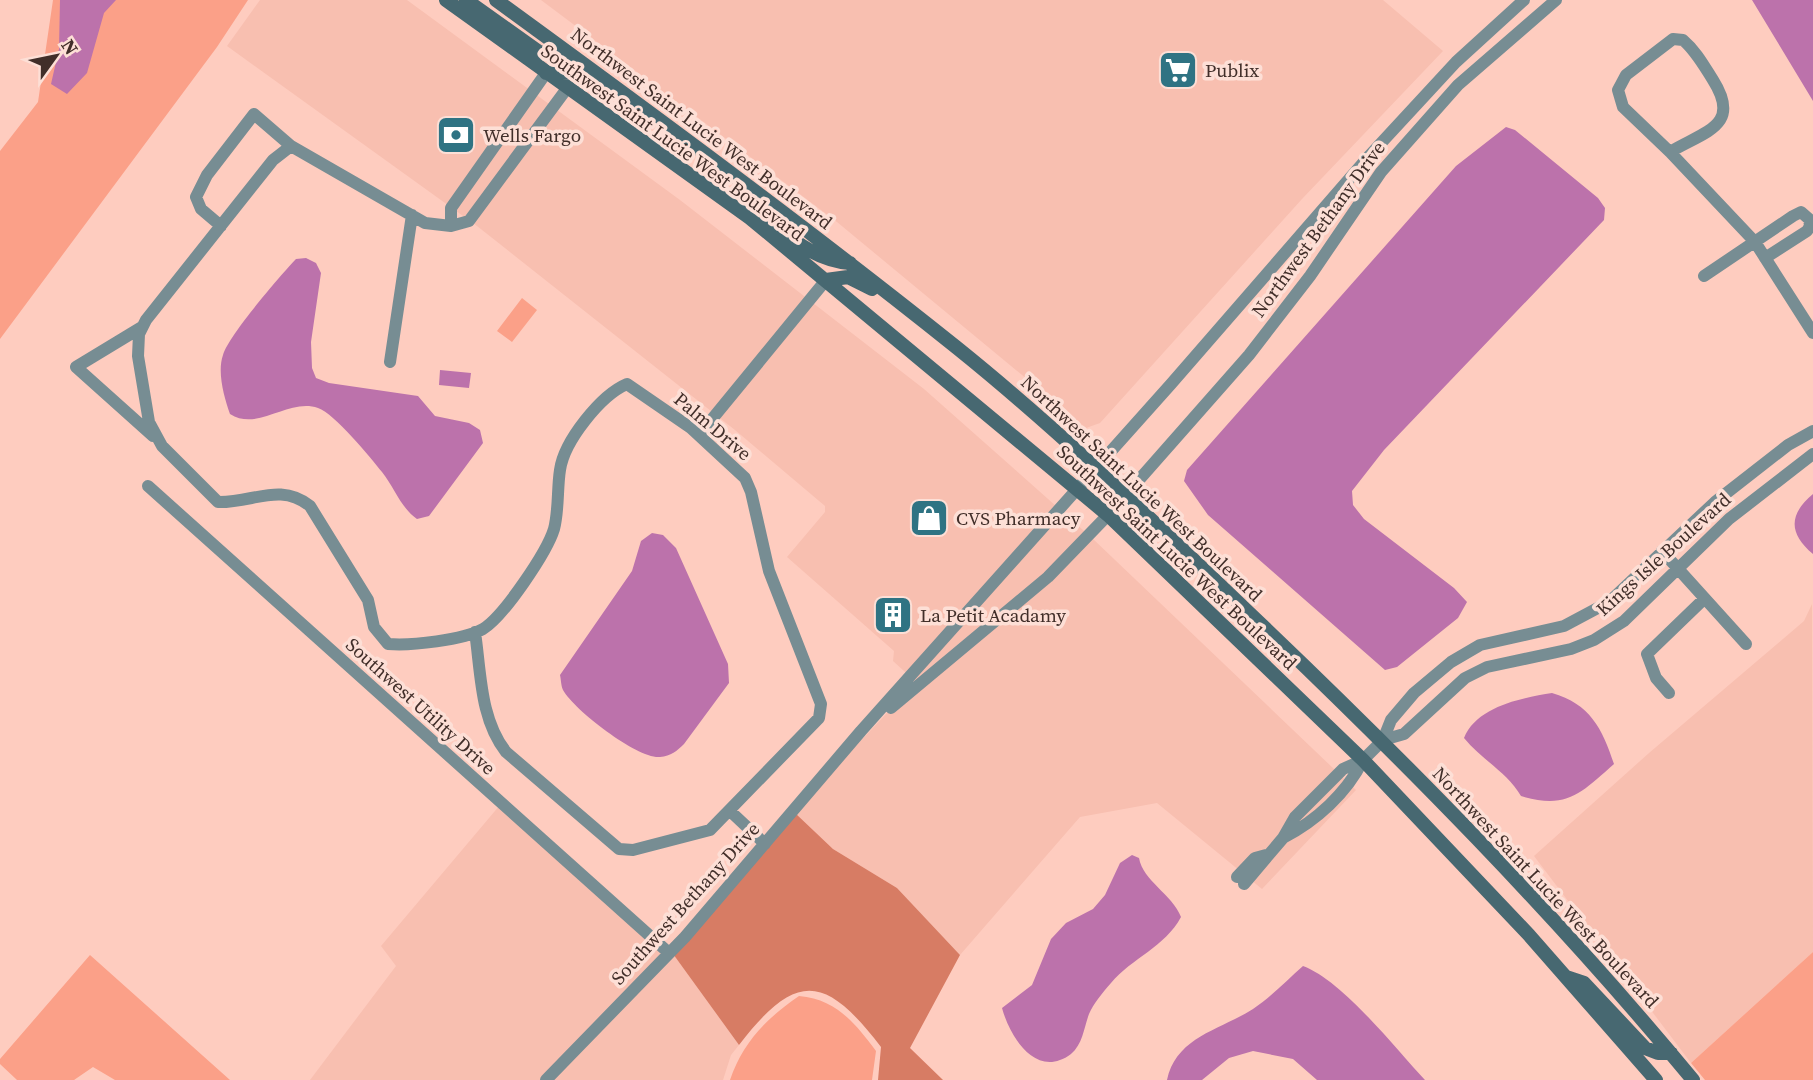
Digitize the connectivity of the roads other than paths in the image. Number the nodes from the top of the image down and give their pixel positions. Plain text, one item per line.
1 (446, 0) edge
2 (466, 0) edge
3 (496, 0) edge
4 (1524, 0) edge
5 (1530, 0) edge
6 (1556, 0) edge
7 (1541, 12) junction
8 (576, 58) junction
9 (546, 73) junction
10 (568, 87) junction
11 (643, 107) junction
12 (516, 116) junction
13 (536, 131) junction
14 (290, 146) junction
15 (1670, 152) junction
16 (472, 178) junction
17 (704, 185) junction
18 (491, 192) junction
19 (412, 215) junction
20 (221, 226) junction
21 (451, 226) junction
22 (1755, 242) junction
23 (1765, 258) junction
24 (851, 263) junction
25 (1704, 276) dead end
26 (826, 280) junction
27 (915, 315) junction
28 (142, 327) junction
29 (1813, 333) edge
30 (390, 362) dead end
31 (1813, 431) edge
32 (699, 435) junction
33 (159, 440) junction
34 (1813, 454) edge
35 (1095, 468) junction
36 (148, 486) dead end
37 (1078, 489) junction
38 (1126, 495) junction
39 (1108, 515) junction
40 (1662, 551) junction
41 (1677, 569) junction
42 (1704, 599) junction
43 (475, 632) junction
44 (1746, 644) dead end
45 (1669, 693) dead end
46 (1383, 740) junction
47 (847, 748) junction
48 (1363, 760) junction
49 (730, 811) junction
50 (765, 844) junction
51 (1240, 880) dead end
52 (669, 953) junction
53 (1565, 976) junction
54 (1671, 1053) junction
55 (546, 1080) edge
56 (1657, 1080) edge
57 (1693, 1080) edge

1 - 9 main road, Southwest Saint Lucie West Boulevard
2 - 8 main road
3 - 8 main road, Northwest Saint Lucie West Boulevard
4 - 35 street, Northwest Bethany Drive
5 - 7 street
6 - 7 street, Northwest Bethany Drive
7 - 38 street, Northwest Bethany Drive
8 - 11 main road, Northwest Saint Lucie West Boulevard
9 - 10 main road, Southwest Saint Lucie West Boulevard
9 - 11 main road
9 - 12 street
10 - 13 street
10 - 17 main road, Southwest Saint Lucie West Boulevard
11 - 24 main road, Northwest Saint Lucie West Boulevard
12 - 13 street
12 - 16 street
13 - 18 street
14 - 19 street
14 - 20 street, Palm Drive
14 - 20 street
15 - 15 street
15 - 22 street
16 - 18 street
16 - 21 street
17 - 24 main road
17 - 26 main road, Southwest Saint Lucie West Boulevard
18 - 21 street
19 - 21 street
19 - 30 street
20 - 28 street, Palm Drive
22 - 23 street
22 - 23 street
22 - 25 street
23 - 29 street
24 - 27 main road, Northwest Saint Lucie West Boulevard
26 - 27 main road
26 - 32 street
26 - 37 main road, Southwest Saint Lucie West Boulevard
27 - 35 main road, Northwest Saint Lucie West Boulevard
28 - 33 street, Palm Drive
28 - 33 street, Palm Drive
31 - 40 street, Kings Isle Boulevard
32 - 43 street, Palm Drive
32 - 49 street, Palm Drive
33 - 43 street, Palm Drive
34 - 41 street, Kings Isle Boulevard
35 - 37 street, Southwest Bethany Drive
35 - 38 main road, Northwest Saint Lucie West Boulevard
36 - 52 street, Southwest Utility Drive
37 - 39 main road, Southwest Saint Lucie West Boulevard
37 - 47 street, Southwest Bethany Drive
38 - 39 street, Southwest Bethany Drive
38 - 46 main road, Northwest Saint Lucie West Boulevard
39 - 47 street, Southwest Bethany Drive
39 - 48 main road, Southwest Saint Lucie West Boulevard
40 - 41 street
40 - 46 street, Kings Isle Boulevard
41 - 42 street
41 - 46 street, Kings Isle Boulevard
42 - 44 street
42 - 45 street
43 - 49 street, Palm Drive
46 - 48 street
46 - 54 main road, Northwest Saint Lucie West Boulevard
47 - 50 street, Southwest Bethany Drive
48 - 51 street
48 - 53 main road, Southwest Saint Lucie West Boulevard
49 - 50 street
50 - 52 street, Southwest Bethany Drive
52 - 55 street, Southwest Bethany Drive
53 - 54 main road
53 - 56 main road, Southwest Saint Lucie West Boulevard
54 - 57 main road, Northwest Saint Lucie West Boulevard

